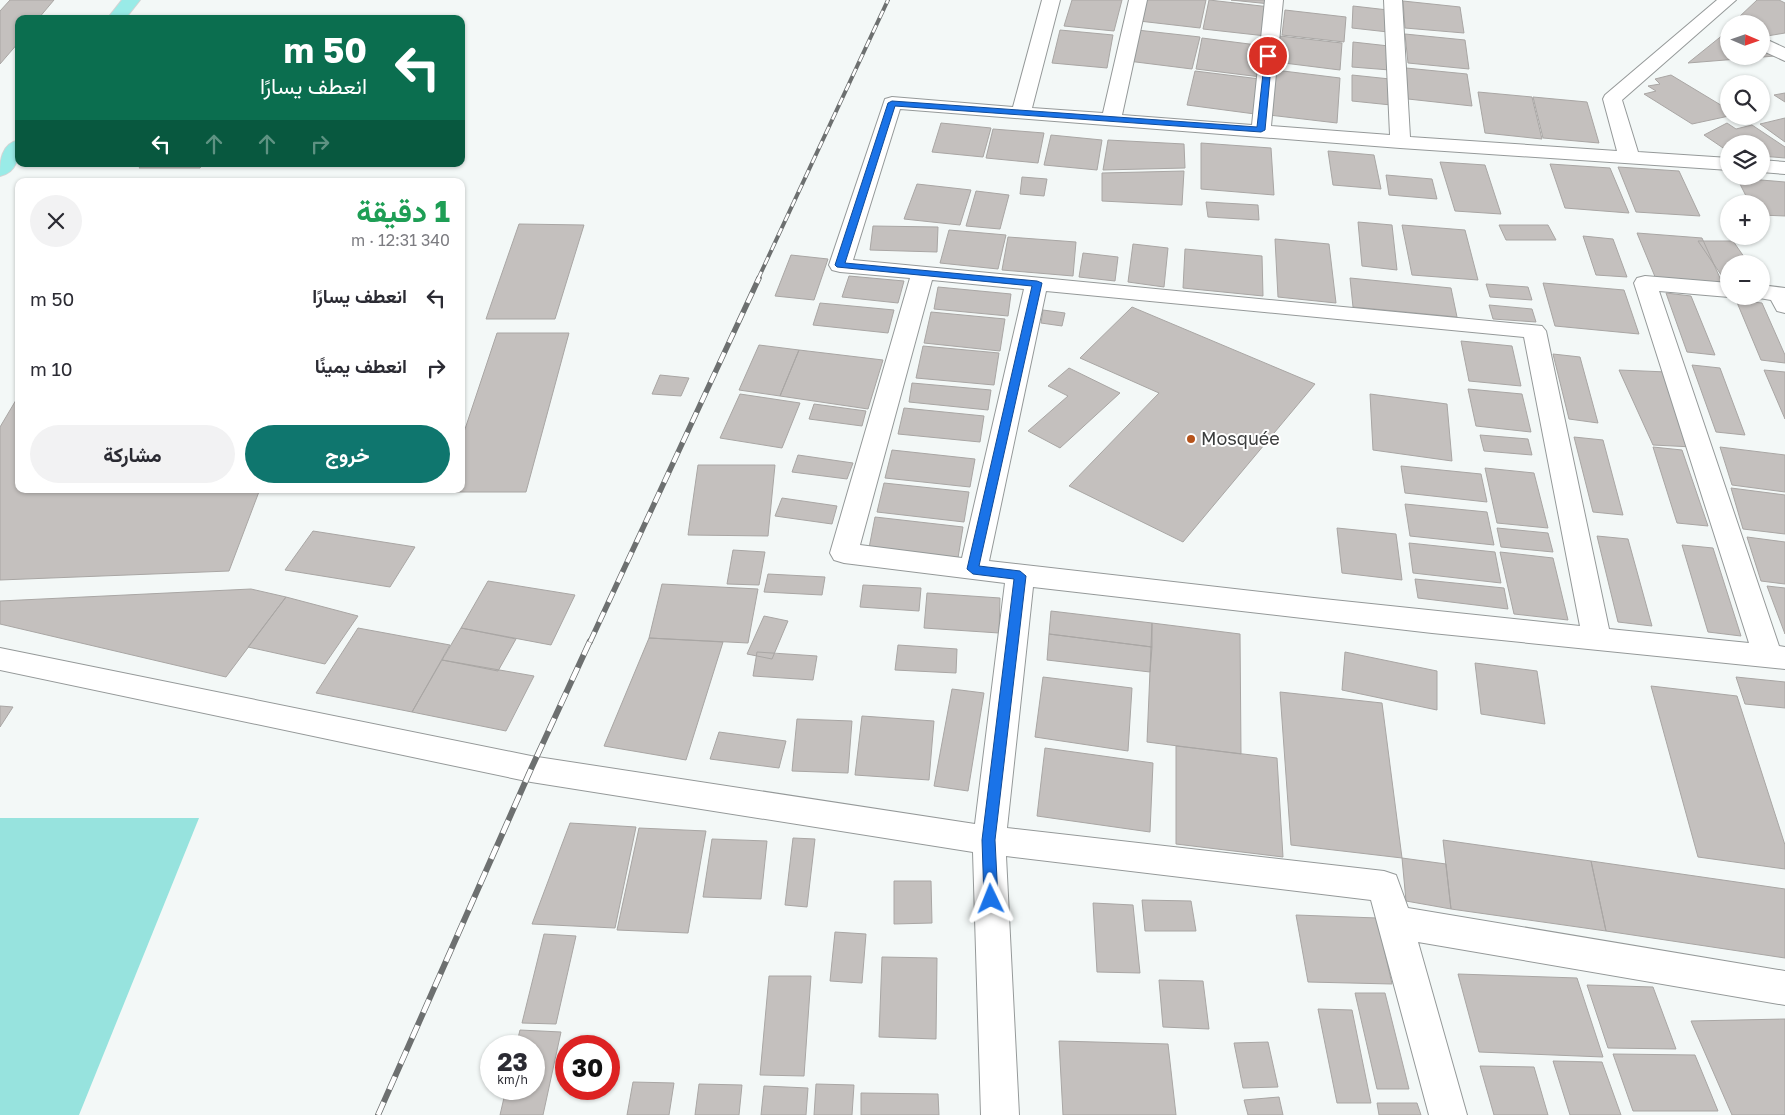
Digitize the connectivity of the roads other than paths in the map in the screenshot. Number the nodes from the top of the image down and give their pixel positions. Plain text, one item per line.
1 (131, 0) edge
2 (1051, 0) edge
3 (1138, 0) edge
4 (1274, 0) edge
5 (1392, 0) edge
6 (1727, 0) edge
7 (119, 15) edge
8 (1721, 15) edge
9 (1720, 19) edge
10 (1770, 47) edge
11 (1785, 56) edge
12 (1021, 112) junction
13 (1111, 119) junction
14 (1261, 130) junction
15 (1400, 142) junction
16 (15, 151) edge
17 (1629, 156) junction
18 (1720, 163) edge
19 (1770, 167) edge
20 (1785, 168) edge
21 (0, 170) edge
22 (922, 273) junction
23 (1037, 283) junction
24 (1720, 289) edge
25 (1770, 293) edge
26 (1785, 306) edge
27 (973, 569) junction
28 (1020, 576) junction
29 (1598, 640) junction
30 (1776, 657) edge
31 (0, 658) edge
32 (989, 840) junction
33 (1395, 922) junction
34 (1785, 988) edge
35 (1000, 1115) edge
36 (1448, 1115) edge

1 - 7 main road
2 - 12 street
3 - 13 street
4 - 14 street
5 - 15 street
6 - 8 street
9 - 17 street
10 - 11 street
12 - 13 street
12 - 22 street
13 - 14 street
14 - 15 street
15 - 17 street
16 - 21 main road
17 - 18 street
19 - 20 street
22 - 23 street
22 - 27 street
23 - 27 street
23 - 29 street
24 - 30 street
25 - 26 street
27 - 28 street
28 - 29 street
28 - 32 street
29 - 30 street
31 - 32 street
32 - 33 street
32 - 35 street
33 - 34 street
33 - 36 street

